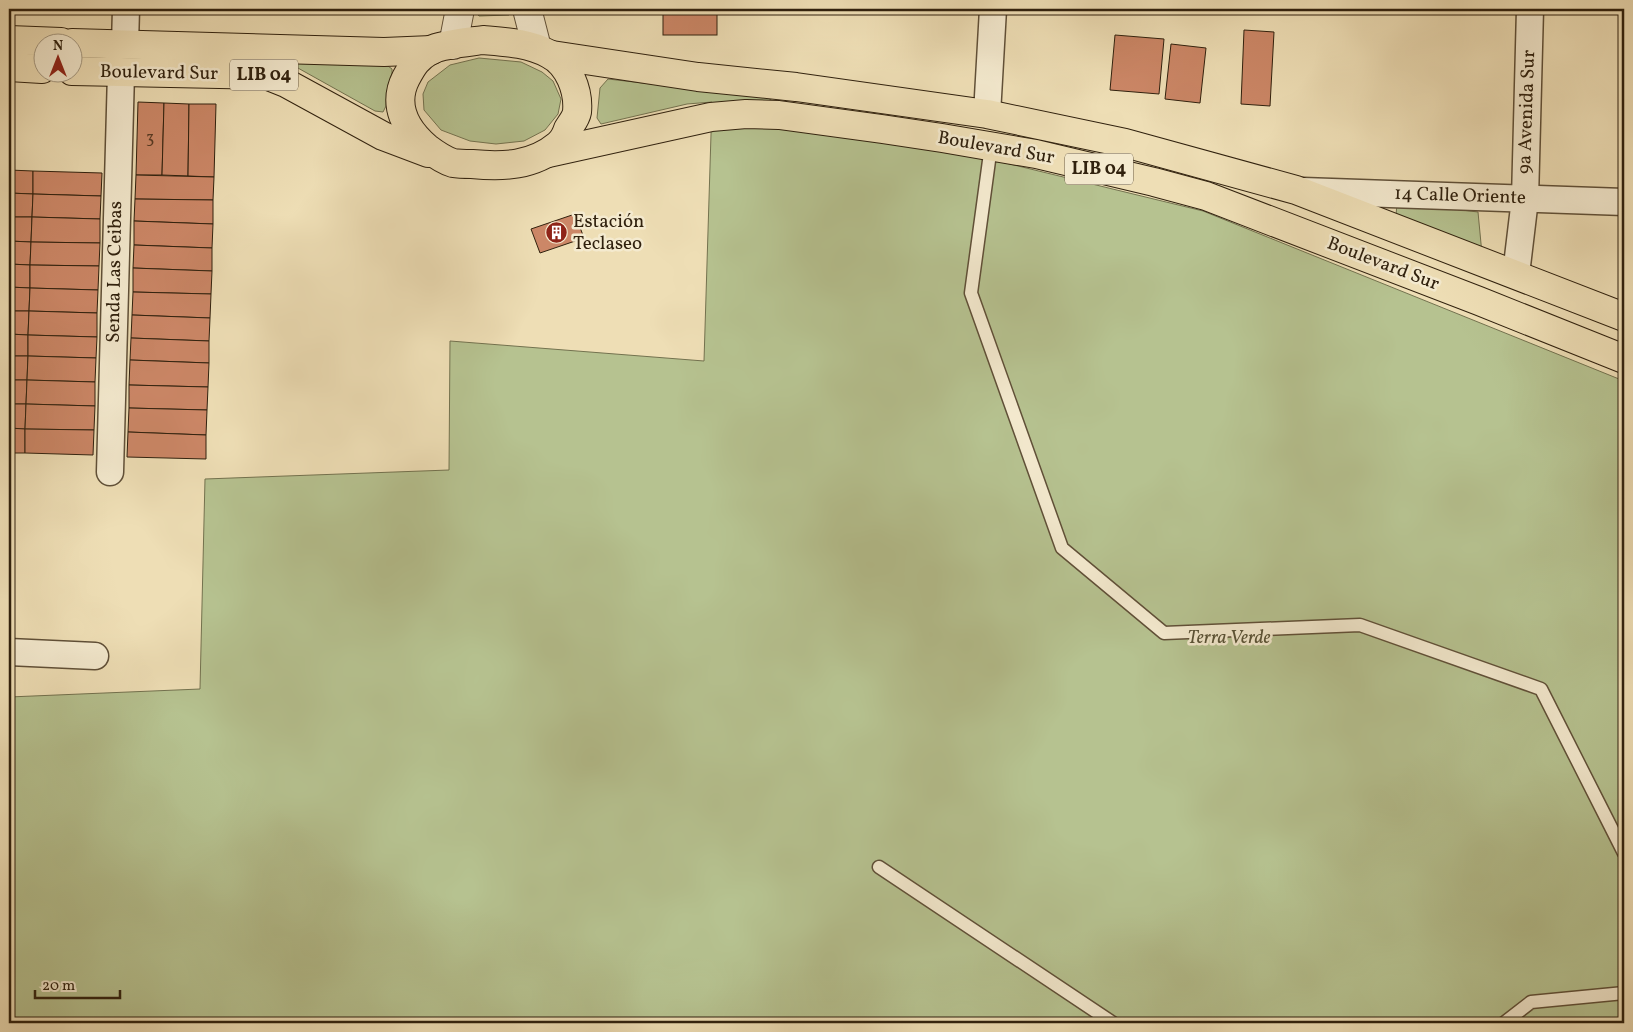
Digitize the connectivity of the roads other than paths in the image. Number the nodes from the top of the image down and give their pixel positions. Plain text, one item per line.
1 (126, 9) edge
2 (460, 9) edge
3 (526, 9) edge
4 (993, 9) edge
5 (1530, 9) edge
6 (9, 40) edge
7 (32, 41) edge
8 (82, 43) edge
9 (125, 44) junction
10 (442, 47) junction
11 (544, 51) junction
12 (9, 67) edge
13 (32, 68) edge
14 (82, 71) edge
15 (120, 73) junction
16 (987, 114) junction
17 (991, 146) junction
18 (548, 153) junction
19 (437, 156) junction
20 (1296, 190) junction
21 (1525, 198) junction
22 (1624, 202) edge
23 (1516, 274) junction
24 (1624, 317) edge
25 (1624, 358) edge
26 (110, 472) dead end
27 (9, 652) edge
28 (95, 656) dead end
29 (1624, 853) edge
30 (879, 867) dead end
31 (1624, 993) edge
32 (1113, 1023) edge
33 (1504, 1023) edge

1 - 9 street
2 - 10 street
3 - 11 street
4 - 16 street
5 - 21 street, 9a Avenida Sur
6 - 7 highway
8 - 9 highway, Boulevard Sur / LIB 04
9 - 10 highway, Boulevard Sur / LIB 04
10 - 11 highway, LIB 04
10 - 19 highway, LIB 04
11 - 16 highway, Boulevard Sur / LIB 04
11 - 18 highway, LIB 04
12 - 13 highway
14 - 15 highway, Boulevard Sur / LIB 04
15 - 19 highway, Boulevard Sur / LIB 04
15 - 26 street, Senda Las Ceibas
16 - 20 highway, Boulevard Sur / LIB 04
17 - 18 highway, Boulevard Sur / LIB 04
17 - 25 highway, Boulevard Sur / LIB 04
17 - 29 lane
18 - 19 highway, LIB 04
20 - 21 street, 14 Calle Oriente
20 - 23 highway, Boulevard Sur / LIB 04
21 - 22 street, 14 Calle Oriente
21 - 23 street, 9a Avenida Sur
23 - 24 highway, Boulevard Sur / LIB 04
27 - 28 street
30 - 32 lane
31 - 33 lane

